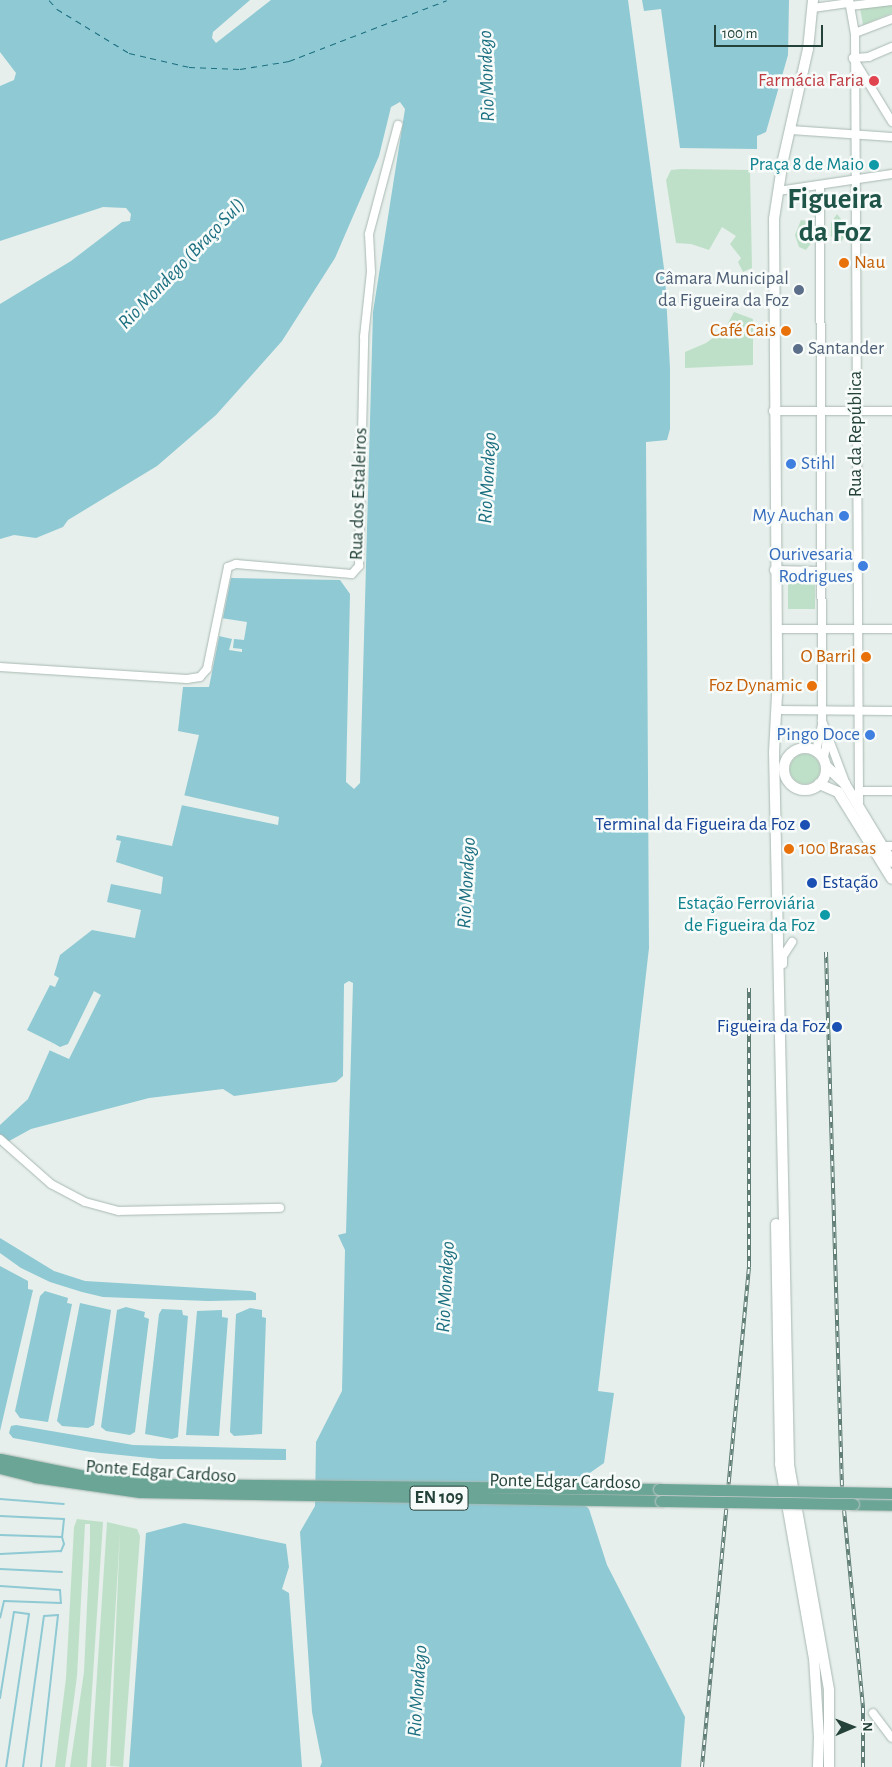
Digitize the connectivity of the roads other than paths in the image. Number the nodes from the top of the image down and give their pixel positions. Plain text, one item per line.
1 (892, 1) edge
2 (850, 3) edge
3 (813, 4) edge
4 (892, 19) edge
5 (855, 33) junction
6 (892, 47) edge
7 (853, 58) junction
8 (892, 122) edge
9 (398, 125) dead end
10 (791, 130) junction
11 (854, 135) junction
12 (892, 137) edge
13 (892, 174) edge
14 (856, 180) junction
15 (820, 185) junction
16 (778, 191) junction
17 (856, 409) junction
18 (773, 411) junction
19 (821, 411) junction
20 (892, 411) edge
21 (774, 570) junction
22 (821, 571) junction
23 (777, 629) junction
24 (822, 629) junction
25 (856, 629) junction
26 (892, 629) edge
27 (0, 667) edge
28 (777, 710) junction
29 (822, 711) junction
30 (857, 711) junction
31 (892, 711) edge
32 (822, 721) junction
33 (777, 738) junction
34 (827, 739) junction
35 (792, 752) junction
36 (822, 758) junction
37 (783, 770) junction
38 (819, 784) junction
39 (845, 784) junction
40 (795, 786) junction
41 (859, 791) junction
42 (892, 791) edge
43 (775, 802) junction
44 (859, 808) junction
45 (887, 846) edge
46 (892, 862) edge
47 (892, 879) edge
48 (792, 942) dead end
49 (779, 1053) junction
50 (0, 1139) edge
51 (280, 1208) dead end
52 (782, 1426) junction
53 (0, 1459) edge
54 (0, 1468) edge
55 (892, 1493) edge
56 (892, 1505) edge
57 (873, 1713) dead end
58 (892, 1738) edge
59 (818, 1767) edge
60 (829, 1767) edge

1 - 2 street
2 - 3 street
2 - 5 street
3 - 10 main road
4 - 5 street
5 - 7 street
6 - 7 street
7 - 8 street
7 - 11 street
9 - 27 street, Rua dos Estaleiros
10 - 11 street
10 - 16 main road
11 - 12 street
11 - 14 street
13 - 14 street
14 - 15 street
14 - 17 street, Rua da República
15 - 16 street
15 - 19 street
16 - 18 main road
17 - 19 street
17 - 20 street
17 - 25 street, Rua da República
18 - 19 street
18 - 21 main road
19 - 22 street
21 - 22 street
21 - 23 main road
22 - 24 street
23 - 24 street
23 - 28 main road
24 - 25 street
24 - 29 street
25 - 26 street
25 - 30 street, Rua da República
28 - 29 street
28 - 33 main road
29 - 30 street
29 - 32 street
30 - 31 street
30 - 41 street, Rua da República
32 - 34 street
32 - 36 street
33 - 35 main road
33 - 37 main road
33 - 43 main road
34 - 36 street
34 - 39 street
35 - 36 main road
35 - 37 main road
36 - 38 main road
36 - 39 main road
37 - 40 main road
37 - 43 main road
38 - 40 main road
38 - 47 main road
39 - 44 main road
40 - 43 main road
41 - 42 street
41 - 44 street, Rua da República
43 - 49 main road
44 - 45 main road
45 - 46 main road
48 - 49 street
49 - 52 main road
50 - 51 street
52 - 59 main road
52 - 60 main road
53 - 55 main road, Ponte Edgar Cardoso / EN 109, bridge
54 - 56 main road, Ponte Edgar Cardoso / EN 109, bridge
57 - 58 street

